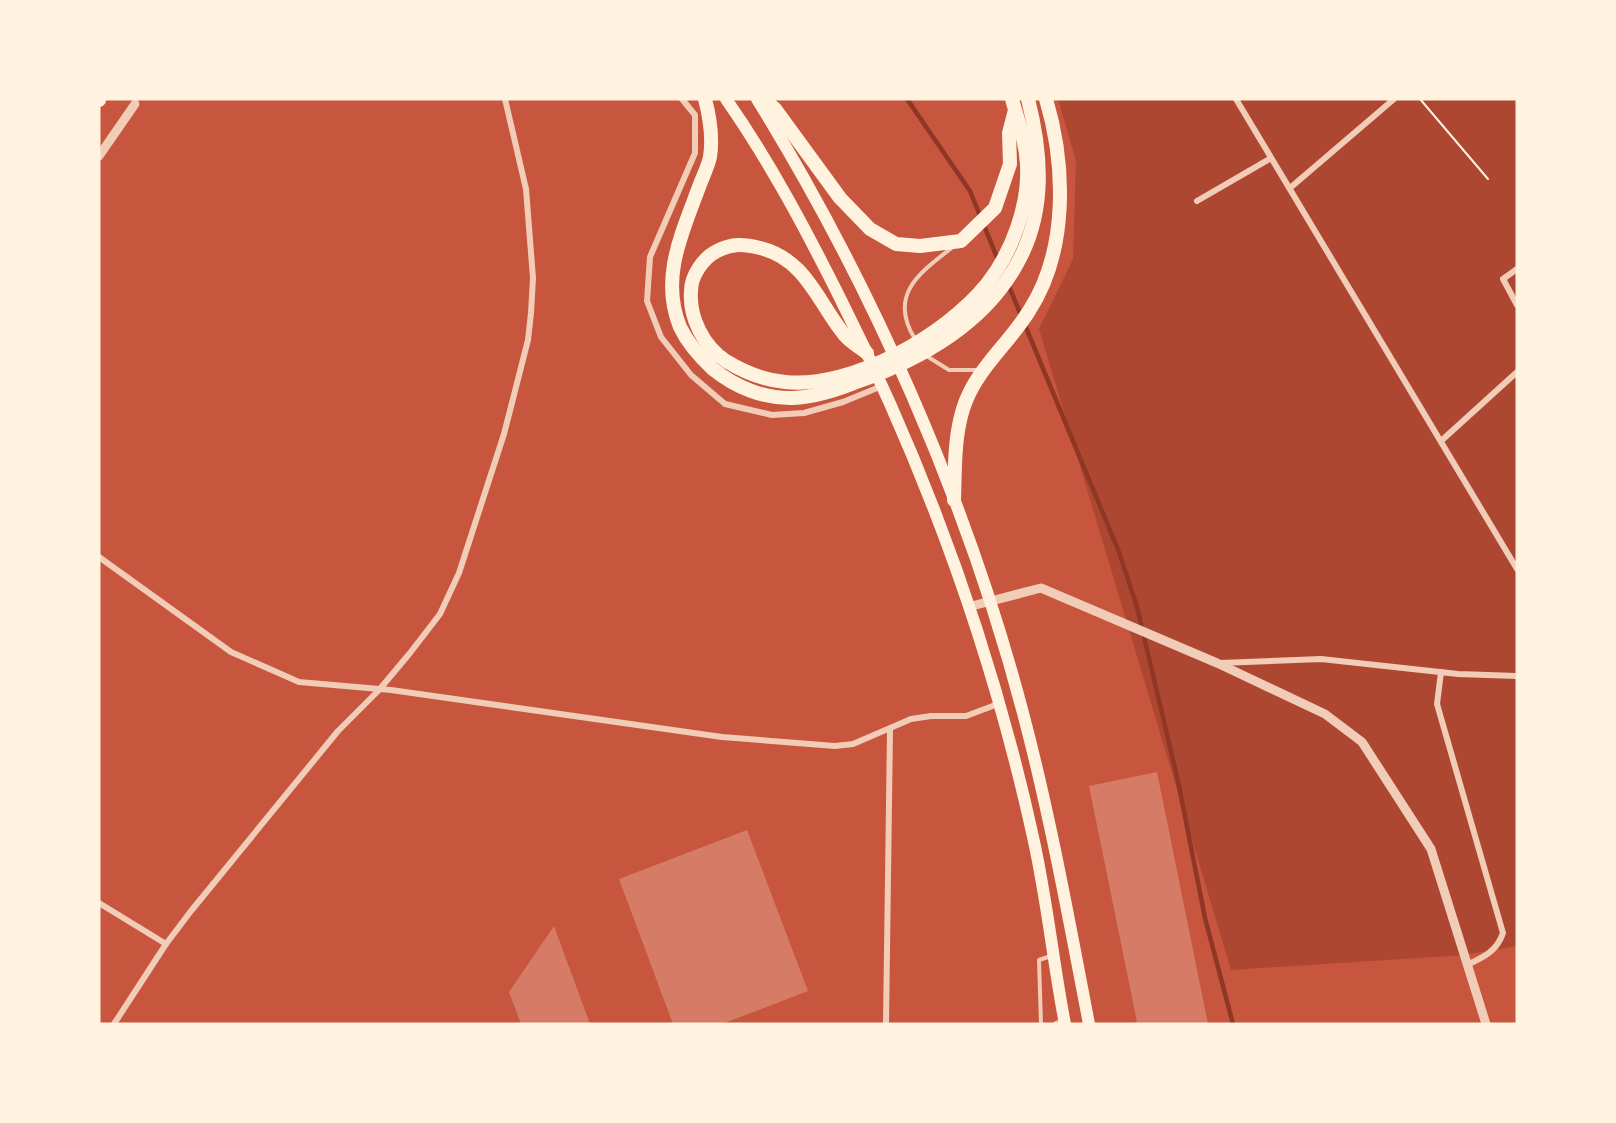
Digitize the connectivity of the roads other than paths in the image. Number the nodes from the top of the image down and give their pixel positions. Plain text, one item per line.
1 (505, 99) edge
2 (682, 99) edge
3 (705, 99) edge
4 (726, 99) edge
5 (757, 99) edge
6 (763, 99) edge
7 (1028, 99) edge
8 (1046, 99) edge
9 (1236, 99) edge
10 (1394, 99) edge
11 (137, 101) edge
12 (1013, 104) edge
13 (113, 133) junction
14 (99, 149) edge
15 (99, 156) edge
16 (1271, 158) junction
17 (1290, 188) junction
18 (1197, 201) dead end
19 (961, 241) junction
20 (1517, 269) edge
21 (1517, 305) edge
22 (867, 353) junction
23 (983, 369) junction
24 (1517, 372) edge
25 (883, 386) junction
26 (1441, 441) junction
27 (954, 500) junction
28 (99, 557) edge
29 (1517, 569) edge
30 (990, 601) junction
31 (968, 607) junction
32 (1216, 663) junction
33 (1441, 672) junction
34 (1517, 676) edge
35 (379, 690) junction
36 (998, 704) junction
37 (890, 730) junction
38 (99, 903) edge
39 (166, 944) junction
40 (1053, 955) junction
41 (1467, 965) junction
42 (1062, 1023) edge
43 (114, 1024) edge
44 (886, 1024) edge
45 (1041, 1024) edge
46 (1089, 1024) edge
47 (1486, 1024) edge

1 - 35 street
2 - 25 street
3 - 7 highway
4 - 22 highway
5 - 27 highway
6 - 19 highway
8 - 23 highway
9 - 16 street
10 - 17 street
11 - 13 street
12 - 19 highway
12 - 22 highway
13 - 14 street
13 - 15 street
16 - 17 street
16 - 18 street
17 - 26 street
19 - 23 lane
20 - 21 street
22 - 25 highway
23 - 27 highway
24 - 26 street
25 - 31 highway
26 - 29 street
27 - 30 highway
28 - 35 street
30 - 31 street
30 - 32 street
30 - 46 highway
31 - 36 highway
32 - 33 street
32 - 41 street
33 - 34 street
33 - 41 street
35 - 37 street
35 - 39 street
36 - 37 street
36 - 40 highway
37 - 44 street
38 - 39 street
39 - 43 street
40 - 42 highway
40 - 45 lane
41 - 47 street

